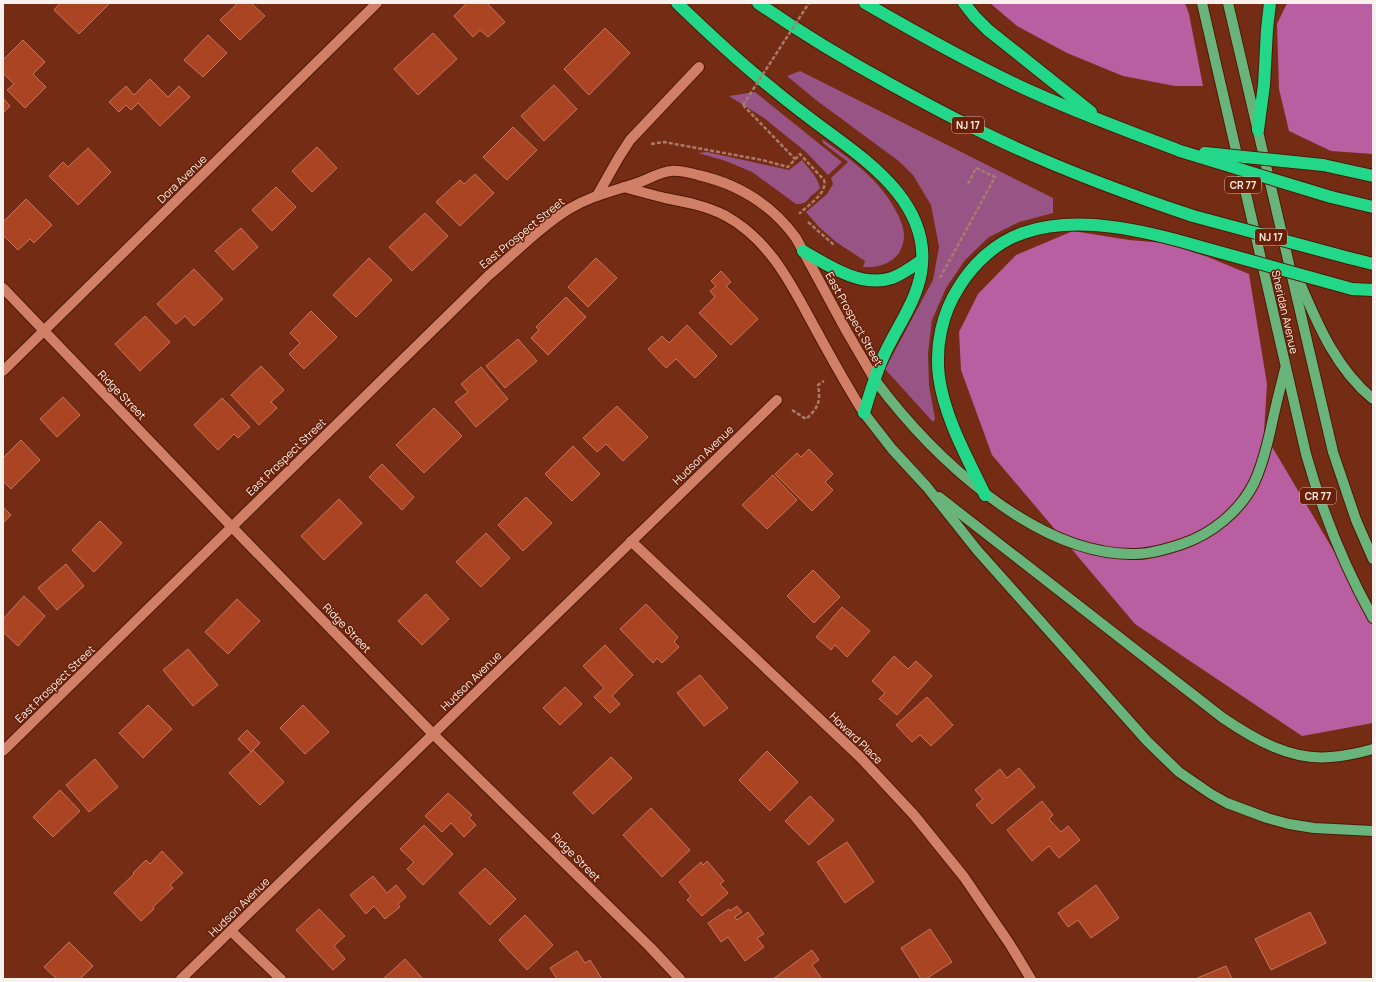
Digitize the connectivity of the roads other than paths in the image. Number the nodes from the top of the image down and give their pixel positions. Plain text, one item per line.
1 (377, 3) edge
2 (677, 3) edge
3 (758, 3) edge
4 (865, 3) edge
5 (964, 3) edge
6 (1202, 3) edge
7 (1228, 3) edge
8 (1270, 3) edge
9 (699, 67) dead end
10 (1102, 122) junction
11 (1258, 130) junction
12 (1180, 151) junction
13 (1373, 176) edge
14 (624, 187) junction
15 (598, 194) junction
16 (1373, 207) edge
17 (803, 251) junction
18 (1287, 251) junction
19 (922, 260) junction
20 (1373, 264) edge
21 (3, 288) edge
22 (1373, 290) edge
23 (45, 332) junction
24 (1285, 367) junction
25 (3, 372) edge
26 (875, 380) junction
27 (1373, 399) edge
28 (776, 400) road end
29 (864, 413) junction
30 (926, 487) junction
31 (986, 495) junction
32 (232, 527) junction
33 (631, 541) junction
34 (1373, 559) edge
35 (1373, 618) edge
36 (433, 734) junction
37 (1373, 749) edge
38 (3, 751) edge
39 (1373, 831) edge
40 (231, 931) junction
41 (181, 979) edge
42 (281, 979) edge
43 (680, 979) edge
44 (1031, 979) edge

1 - 23 street, Dora Avenue
2 - 19 highway
3 - 20 highway, NJ 17, bridge
4 - 10 highway
5 - 10 highway
6 - 24 main road, Sheridan Avenue / CR 77
7 - 11 main road, Sheridan Avenue / CR 77
8 - 11 highway
9 - 15 street
10 - 12 highway
11 - 18 main road, Sheridan Avenue / CR 77
12 - 13 highway, bridge
12 - 16 highway, bridge
14 - 15 street, East Prospect Street
14 - 17 street, East Prospect Street
14 - 29 street
15 - 32 street, East Prospect Street
17 - 19 highway
17 - 26 street, East Prospect Street
18 - 27 main road
18 - 34 main road, Sheridan Avenue / CR 77
19 - 26 highway
21 - 23 street, Ridge Street
22 - 31 highway, bridge
23 - 25 street, Dora Avenue
23 - 32 street, Ridge Street
24 - 31 main road, East Prospect Street
24 - 35 main road, Sheridan Avenue / CR 77
26 - 29 highway
26 - 31 main road, East Prospect Street
28 - 33 street, Hudson Avenue
29 - 30 main road
30 - 37 main road
30 - 39 main road
32 - 36 street, Ridge Street
32 - 38 street, East Prospect Street
33 - 36 street, Hudson Avenue
33 - 44 street, Howard Place
36 - 40 street, Hudson Avenue
36 - 43 street, Ridge Street
40 - 41 street, Hudson Avenue
40 - 42 street

